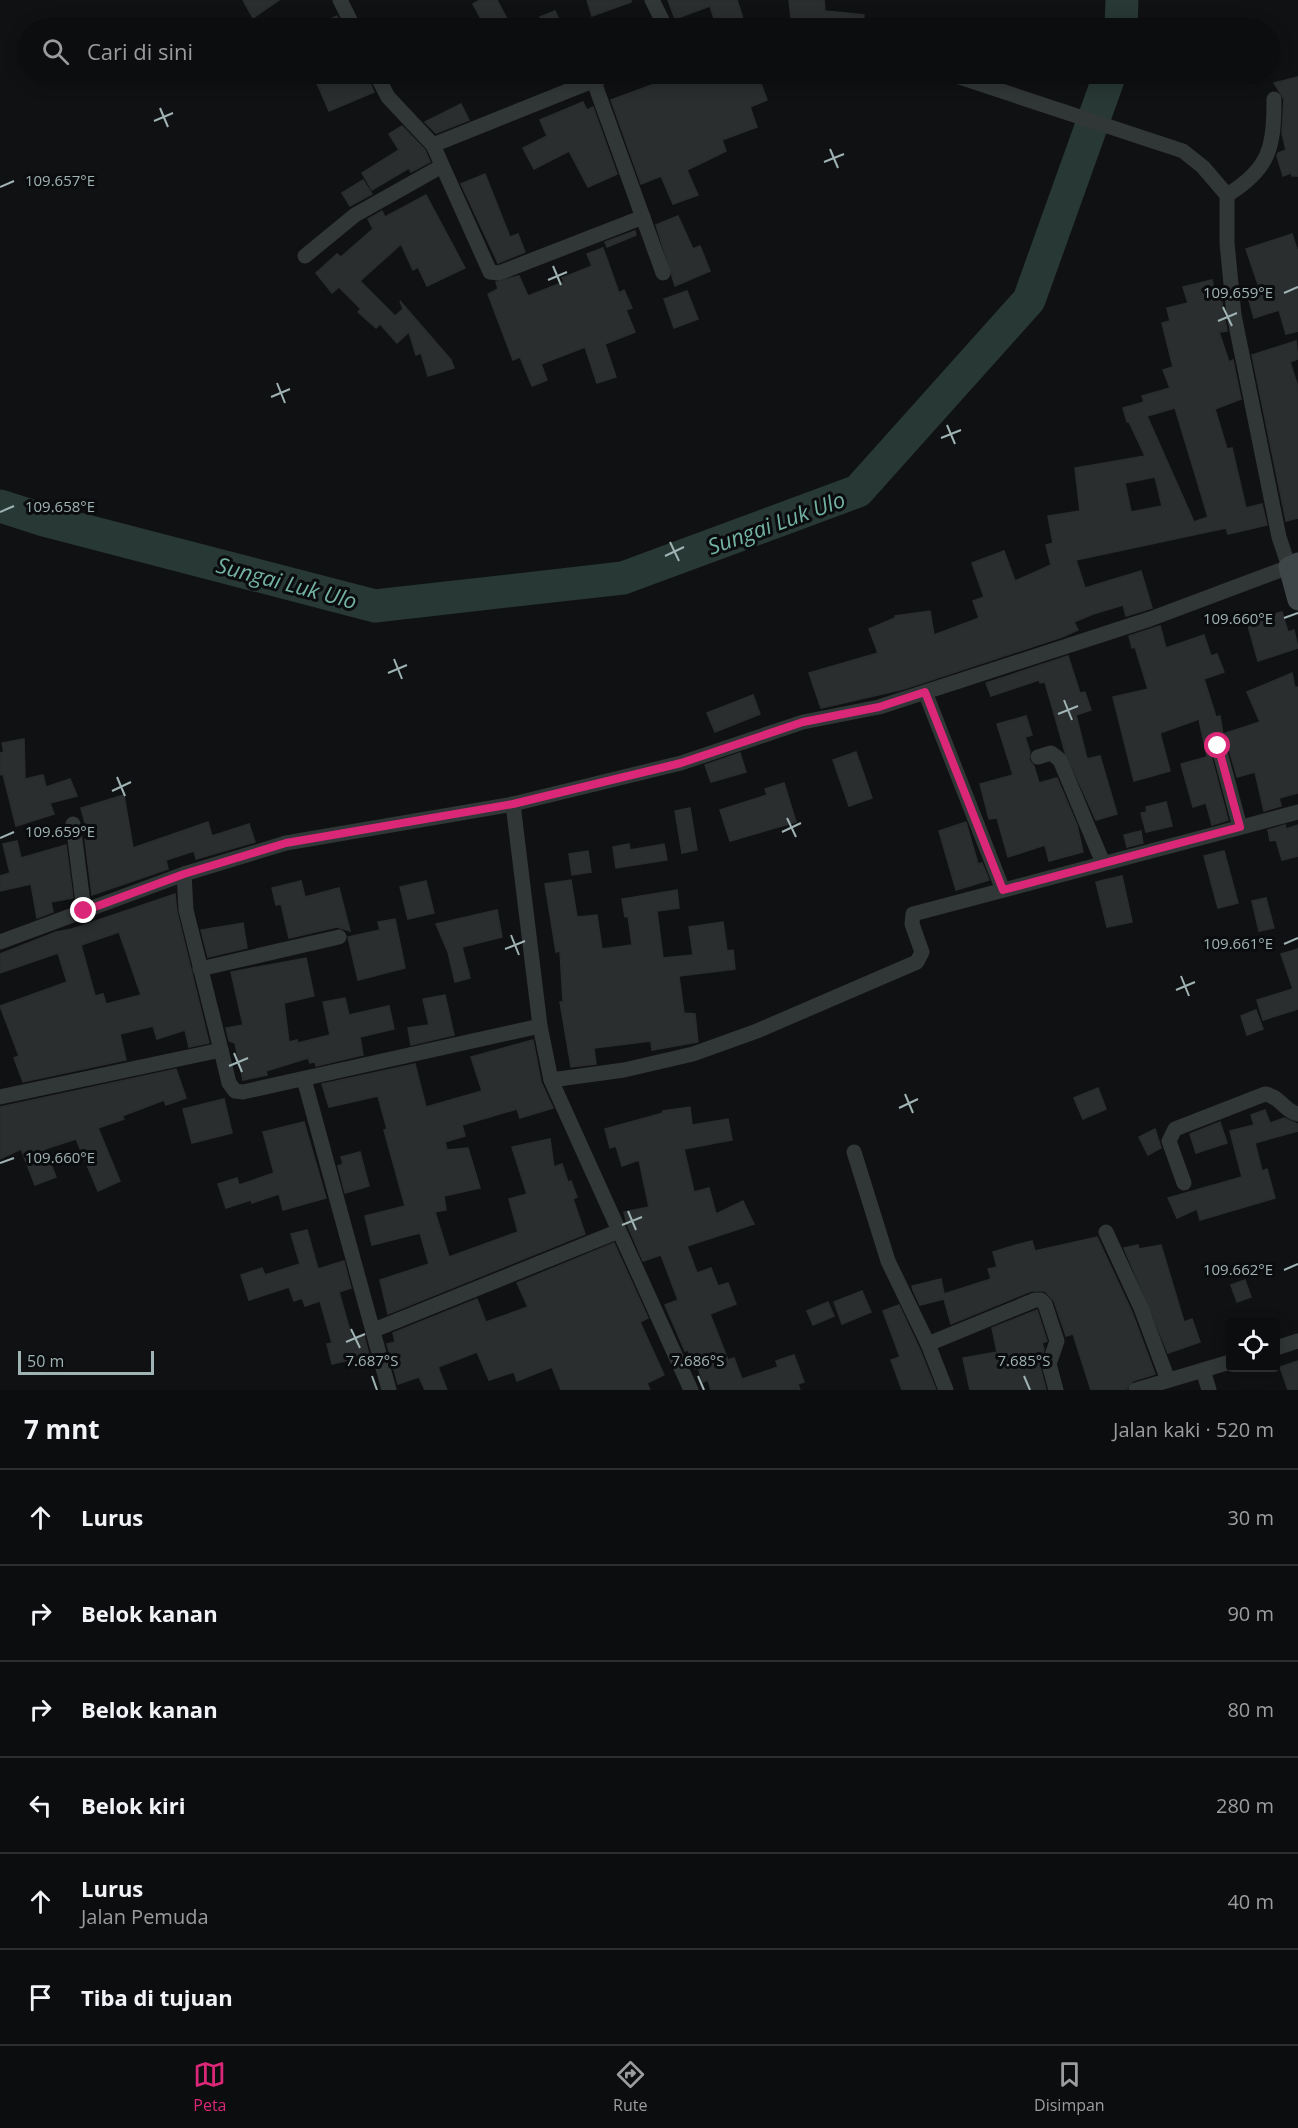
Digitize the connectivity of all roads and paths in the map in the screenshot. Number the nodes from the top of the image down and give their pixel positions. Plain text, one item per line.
1 (340, 0) edge
2 (652, 0) edge
3 (349, 18) edge
4 (661, 18) edge
5 (381, 84) edge
6 (581, 84) edge
7 (595, 84) edge
8 (982, 84) edge
9 (1274, 99) dead end
10 (433, 145) junction
11 (442, 166) junction
12 (1227, 195) junction
13 (643, 217) junction
14 (305, 256) dead end
15 (663, 273) dead end
16 (1293, 565) edge
17 (1298, 600) edge
18 (925, 692) junction
19 (1218, 746) dead end
20 (1038, 757) dead end
21 (513, 804) junction
22 (1298, 812) edge
23 (73, 824) dead end
24 (1240, 827) junction
25 (1103, 863) junction
26 (184, 874) junction
27 (1003, 890) junction
28 (84, 911) junction
29 (339, 937) dead end
30 (0, 942) edge
31 (200, 969) junction
32 (540, 1026) junction
33 (221, 1050) junction
34 (304, 1078) junction
35 (551, 1080) junction
36 (0, 1098) edge
37 (1298, 1114) edge
38 (854, 1152) dead end
39 (1184, 1183) dead end
40 (619, 1231) junction
41 (1106, 1232) dead end
42 (374, 1330) junction
43 (1298, 1341) edge
44 (928, 1344) junction
45 (1280, 1346) edge
46 (1226, 1363) edge
47 (1203, 1370) junction
48 (1168, 1380) junction
49 (388, 1390) edge
50 (691, 1390) edge
51 (946, 1390) edge
52 (1056, 1390) edge
53 (1136, 1390) edge
54 (1209, 1390) edge

1 - 3 street
2 - 4 street
5 - 10 street
6 - 10 street
7 - 13 street
8 - 12 street
9 - 12 street
10 - 11 street
11 - 13 street
11 - 14 street
12 - 16 street
13 - 15 street
16 - 17 main road
16 - 18 street
18 - 21 street
18 - 27 street
19 - 24 street
20 - 25 street
21 - 26 street
21 - 32 street
22 - 24 street
23 - 28 street
24 - 25 street
25 - 27 street
26 - 28 street
26 - 31 street
27 - 35 street
28 - 30 street
29 - 31 street
31 - 33 street
32 - 34 street
32 - 35 street
33 - 34 street
33 - 36 street
34 - 42 street
35 - 40 street
37 - 39 street
38 - 44 street
40 - 42 street
40 - 50 street
41 - 48 street
42 - 49 street
43 - 45 street
44 - 51 street
44 - 52 street
46 - 47 street
47 - 48 street
47 - 54 street
48 - 53 street

